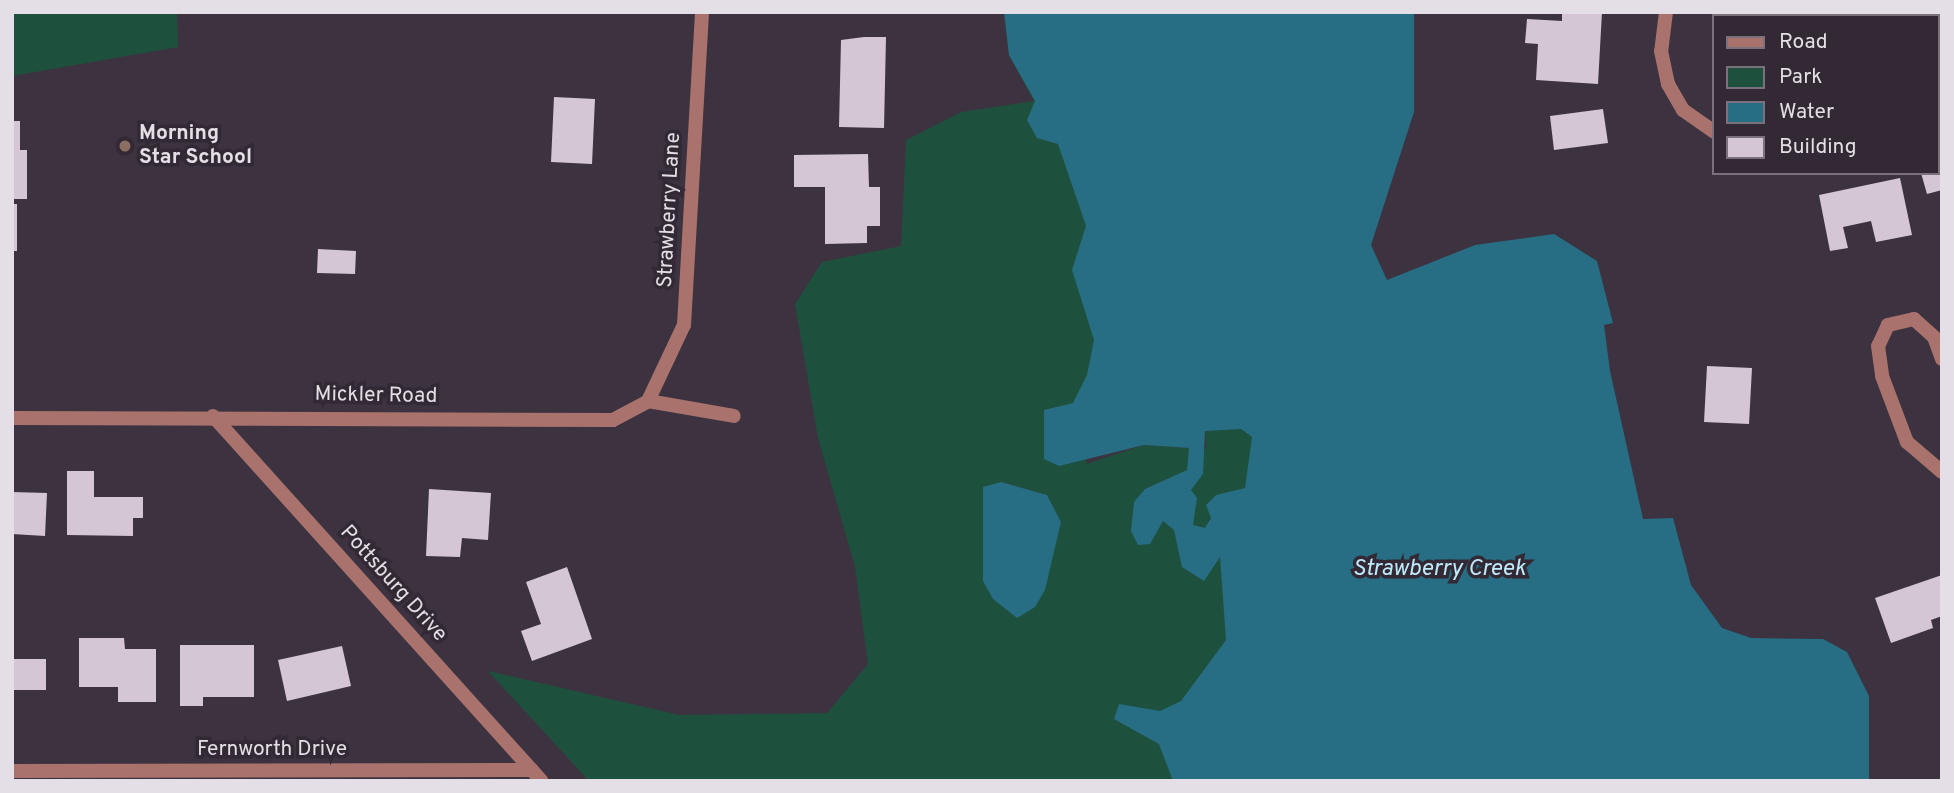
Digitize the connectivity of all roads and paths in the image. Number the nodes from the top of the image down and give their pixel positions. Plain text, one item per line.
1 (702, 12) edge
2 (1666, 12) edge
3 (1713, 131) edge
4 (1942, 359) edge
5 (648, 401) junction
6 (213, 416) junction
7 (734, 416) dead end
8 (12, 418) edge
9 (1942, 472) edge
10 (12, 771) edge
11 (537, 775) edge
12 (80, 776) edge

1 - 5 street, Strawberry Lane
2 - 3 street
4 - 9 street
5 - 6 street, Mickler Road
5 - 7 street
6 - 8 street, Mickler Road
6 - 11 street, Pottsburg Drive
10 - 12 street, Fernworth Drive
11 - 12 street, Fernworth Drive

